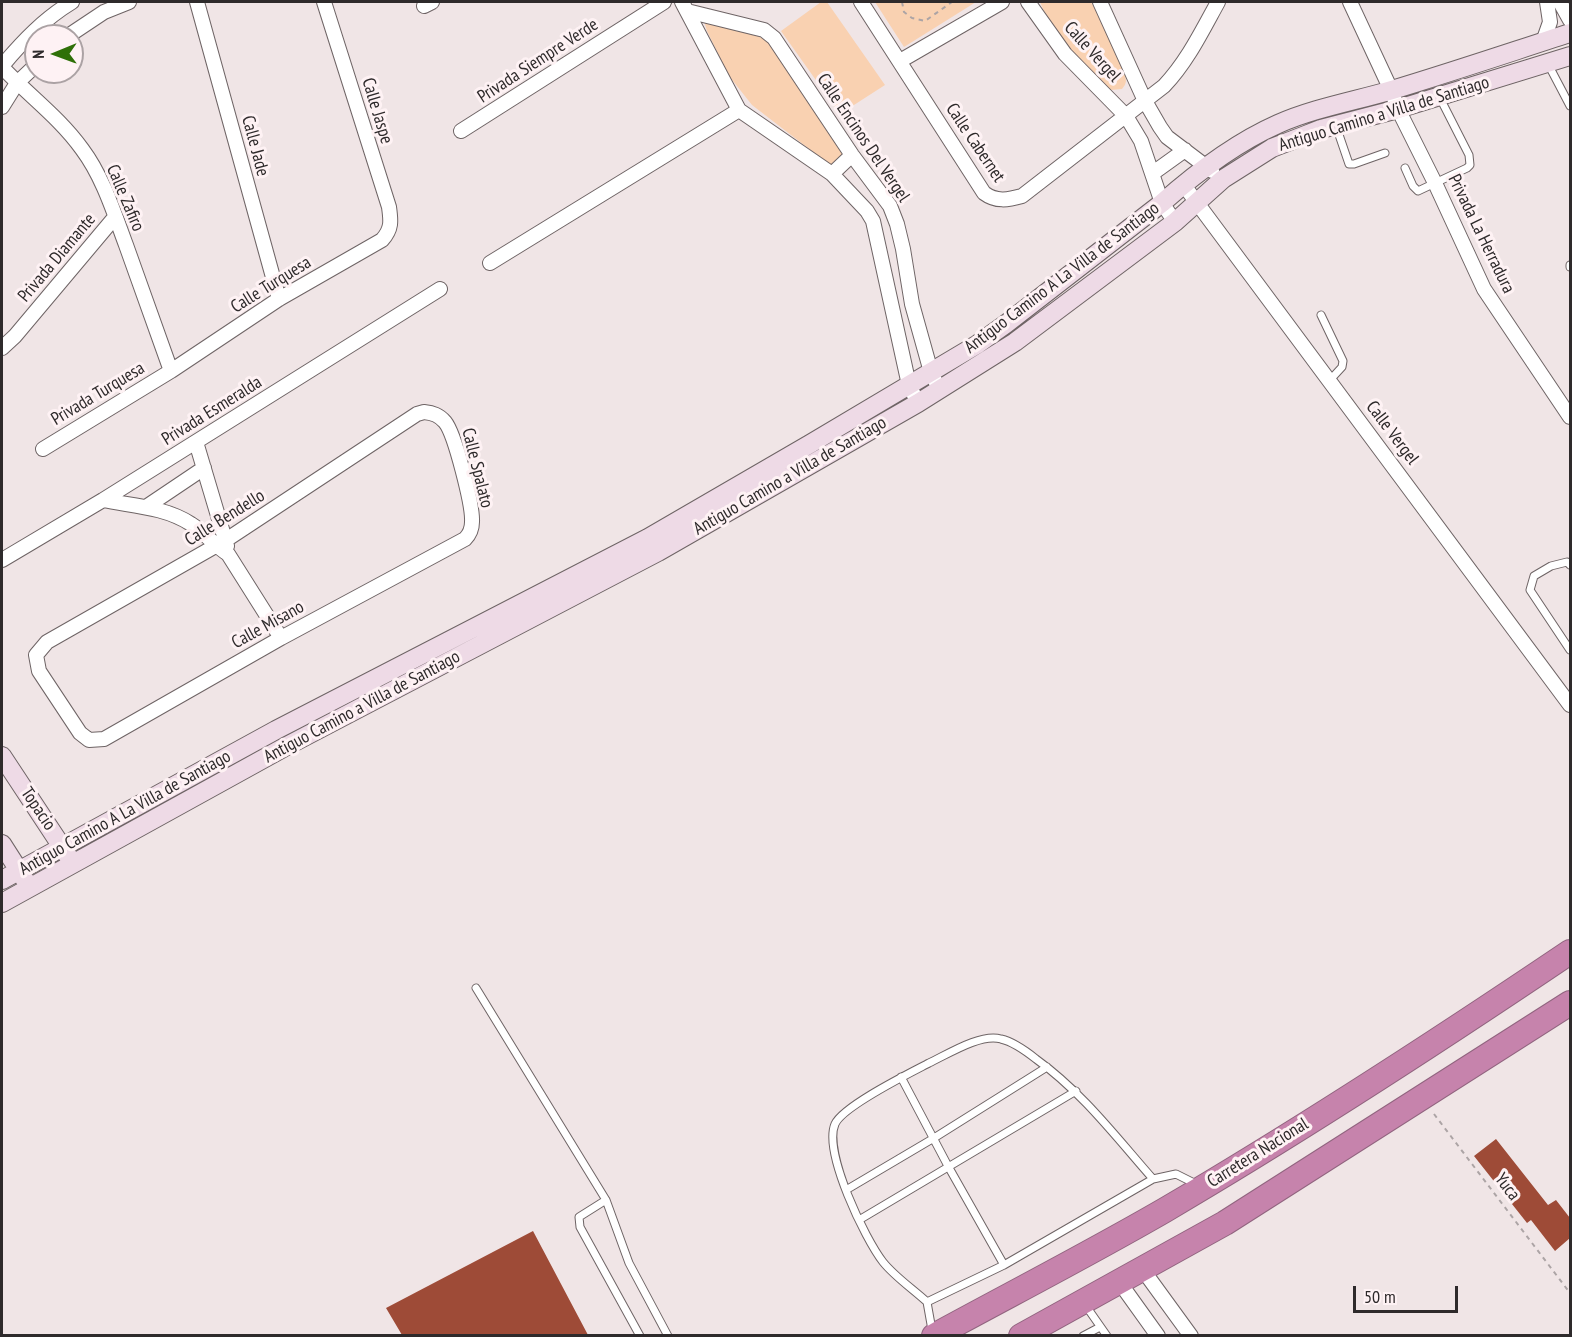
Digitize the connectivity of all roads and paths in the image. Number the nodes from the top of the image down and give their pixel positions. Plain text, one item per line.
1 (72, 2) edge
2 (129, 2) edge
3 (197, 2) edge
4 (324, 2) edge
5 (663, 2) edge
6 (861, 2) edge
7 (902, 2) edge
8 (952, 2) edge
9 (1002, 2) edge
10 (1028, 2) edge
11 (1100, 2) edge
12 (1218, 2) edge
13 (1350, 2) edge
14 (1547, 2) edge
15 (1560, 2) edge
16 (684, 6) edge
17 (1570, 20) edge
18 (84, 25) edge
19 (1570, 33) edge
20 (1543, 42) junction
21 (1570, 57) edge
22 (900, 61) junction
23 (1548, 64) junction
24 (2, 66) edge
25 (24, 76) edge
26 (17, 83) junction
27 (1391, 90) junction
28 (1439, 96) junction
29 (1145, 101) junction
30 (1569, 102) edge
31 (2, 107) edge
32 (1398, 109) junction
33 (739, 110) junction
34 (1126, 116) junction
35 (1336, 126) junction
36 (461, 130) dead end
37 (1167, 137) junction
38 (1185, 150) junction
39 (1145, 153) junction
40 (1385, 153) dead end
41 (852, 155) junction
42 (1206, 167) junction
43 (1405, 168) dead end
44 (1153, 173) junction
45 (832, 174) junction
46 (1223, 179) junction
47 (1435, 183) junction
48 (1183, 184) junction
49 (1198, 202) junction
50 (1162, 203) junction
51 (115, 217) junction
52 (1175, 222) junction
53 (389, 232) joint
54 (490, 263) dead end
55 (440, 289) dead end
56 (279, 299) junction
57 (1321, 315) dead end
58 (2, 348) edge
59 (171, 371) junction
60 (930, 372) junction
61 (1330, 380) junction
62 (909, 385) junction
63 (939, 389) junction
64 (918, 402) junction
65 (432, 413) joint
66 (1570, 417) edge
67 (196, 442) junction
68 (43, 449) dead end
69 (204, 468) junction
70 (103, 500) junction
71 (146, 507) junction
72 (465, 539) joint
73 (221, 543) junction
74 (2, 560) edge
75 (1570, 565) edge
76 (281, 638) junction
77 (1570, 650) edge
78 (1569, 700) edge
79 (89, 740) joint
80 (2, 756) edge
81 (2, 844) edge
82 (63, 846) junction
83 (72, 863) junction
84 (19, 870) junction
85 (2, 880) edge
86 (30, 888) junction
87 (2, 903) edge
88 (1570, 952) edge
89 (476, 988) dead end
90 (1570, 1003) edge
91 (1047, 1067) junction
92 (901, 1077) junction
93 (1076, 1091) junction
94 (1422, 1098) junction
95 (934, 1138) junction
96 (948, 1166) junction
97 (1153, 1179) junction
98 (1203, 1187) junction
99 (846, 1190) junction
100 (606, 1200) junction
101 (860, 1220) junction
102 (1004, 1265) junction
103 (1143, 1270) junction
104 (1120, 1282) junction
105 (1570, 1293) edge
106 (927, 1302) junction
107 (1083, 1302) junction
108 (1100, 1327) junction
109 (640, 1335) edge
110 (668, 1335) edge
111 (933, 1335) edge
112 (1022, 1335) edge
113 (1083, 1335) edge
114 (1107, 1335) edge
115 (1158, 1335) edge
116 (1191, 1335) edge

1 - 24 street
2 - 18 street
3 - 56 street, Calle Jade
4 - 53 street, Calle Jaspe
5 - 36 street, Privada Siempre Verde
6 - 22 street, Calle Cabernet
7 - 8 path
9 - 22 street
10 - 34 street, Calle Vergel
11 - 29 street, Calle Vergel
12 - 29 street
13 - 27 street, Privada La Herradura
14 - 20 street
15 - 17 street
16 - 33 street, Calle Encinos Del Vergel
16 - 41 street, Calle Encinos Del Vergel
19 - 20 street, Antiguo Camino A La Villa de Santiago
20 - 27 street, Antiguo Camino A La Villa de Santiago
21 - 23 street, Antiguo Camino a Villa de Santiago
22 - 34 street, Calle Cabernet
23 - 28 street, Antiguo Camino a Villa de Santiago
23 - 30 lane
24 - 26 street, Calle Zafiro
25 - 26 street
26 - 31 street
26 - 51 street, Calle Zafiro
27 - 32 street, Privada La Herradura
27 - 42 street, Antiguo Camino A La Villa de Santiago
28 - 32 street, Antiguo Camino a Villa de Santiago
28 - 47 lane
29 - 34 street
29 - 37 street, Calle Vergel
32 - 35 street, Antiguo Camino a Villa de Santiago
32 - 47 street, Privada La Herradura
33 - 45 street, Calle Encinos Del Vergel
33 - 54 street
34 - 39 street, Calle Vergel
35 - 40 lane
35 - 46 street, Antiguo Camino a Villa de Santiago
37 - 38 street, Calle Vergel
37 - 39 street
38 - 42 street, Calle Vergel
38 - 44 street
39 - 44 street, Calle Vergel
41 - 45 street
41 - 60 street, Calle Encinos Del Vergel
42 - 46 street, Calle Vergel
42 - 48 street, Antiguo Camino A La Villa de Santiago
43 - 47 lane
44 - 50 street, Calle Vergel
45 - 62 street, Calle Encinos Del Vergel
46 - 49 street, Antiguo Camino a Villa de Santiago
47 - 66 street, Privada La Herradura
48 - 49 street, Calle Vergel
48 - 50 street, Antiguo Camino A La Villa de Santiago
49 - 52 street, Antiguo Camino a Villa de Santiago
49 - 61 street, Calle Vergel
50 - 52 street, Calle Vergel
50 - 60 street, Antiguo Camino A La Villa de Santiago
51 - 58 street, Privada Diamante
51 - 59 street, Calle Zafiro
52 - 63 street, Antiguo Camino a Villa de Santiago
53 - 56 street, Calle Turquesa
55 - 67 street, Privada Esmeralda
56 - 59 street, Calle Turquesa
57 - 61 lane
59 - 68 street, Privada Turquesa
60 - 62 street, Antiguo Camino A La Villa de Santiago
60 - 63 street, Calle Encinos Del Vergel
61 - 78 street, Calle Vergel
62 - 64 street, Calle Encinos Del Vergel
62 - 82 street, Antiguo Camino A La Villa de Santiago
63 - 64 street, Antiguo Camino a Villa de Santiago
64 - 83 street, Antiguo Camino a Villa de Santiago
65 - 72 street, Calle Spalato
65 - 73 street, Calle Bendello
67 - 69 street
67 - 70 street, Privada Esmeralda
69 - 71 street
69 - 73 street
70 - 71 street
70 - 74 street, Privada Esmeralda
71 - 73 street
72 - 76 street, Calle Misano
73 - 76 street
73 - 79 street, Calle Bendello
75 - 77 lane
76 - 79 street, Calle Misano
80 - 82 street, Topacio
81 - 84 street
82 - 83 street, Topacio
82 - 84 street, Antiguo Camino A La Villa de Santiago
83 - 86 street, Antiguo Camino a Villa de Santiago
84 - 85 street, Antiguo Camino A La Villa de Santiago
84 - 86 street
86 - 87 street, Antiguo Camino a Villa de Santiago
88 - 98 highway, Carretera Nacional
89 - 100 lane
90 - 94 highway
91 - 92 lane
91 - 93 lane
91 - 95 lane
92 - 95 lane
92 - 99 lane
93 - 96 lane
93 - 97 lane
94 - 103 highway
94 - 105 path, Yuca
95 - 96 lane
95 - 99 lane
96 - 101 lane
96 - 102 lane
97 - 98 lane
97 - 102 lane
98 - 111 highway, Carretera Nacional
99 - 101 lane
100 - 109 lane
100 - 110 lane
101 - 106 lane
102 - 106 lane
103 - 104 highway
103 - 116 street
104 - 107 highway
104 - 115 street
106 - 111 lane
107 - 108 lane
107 - 112 highway
108 - 113 lane
108 - 114 lane

